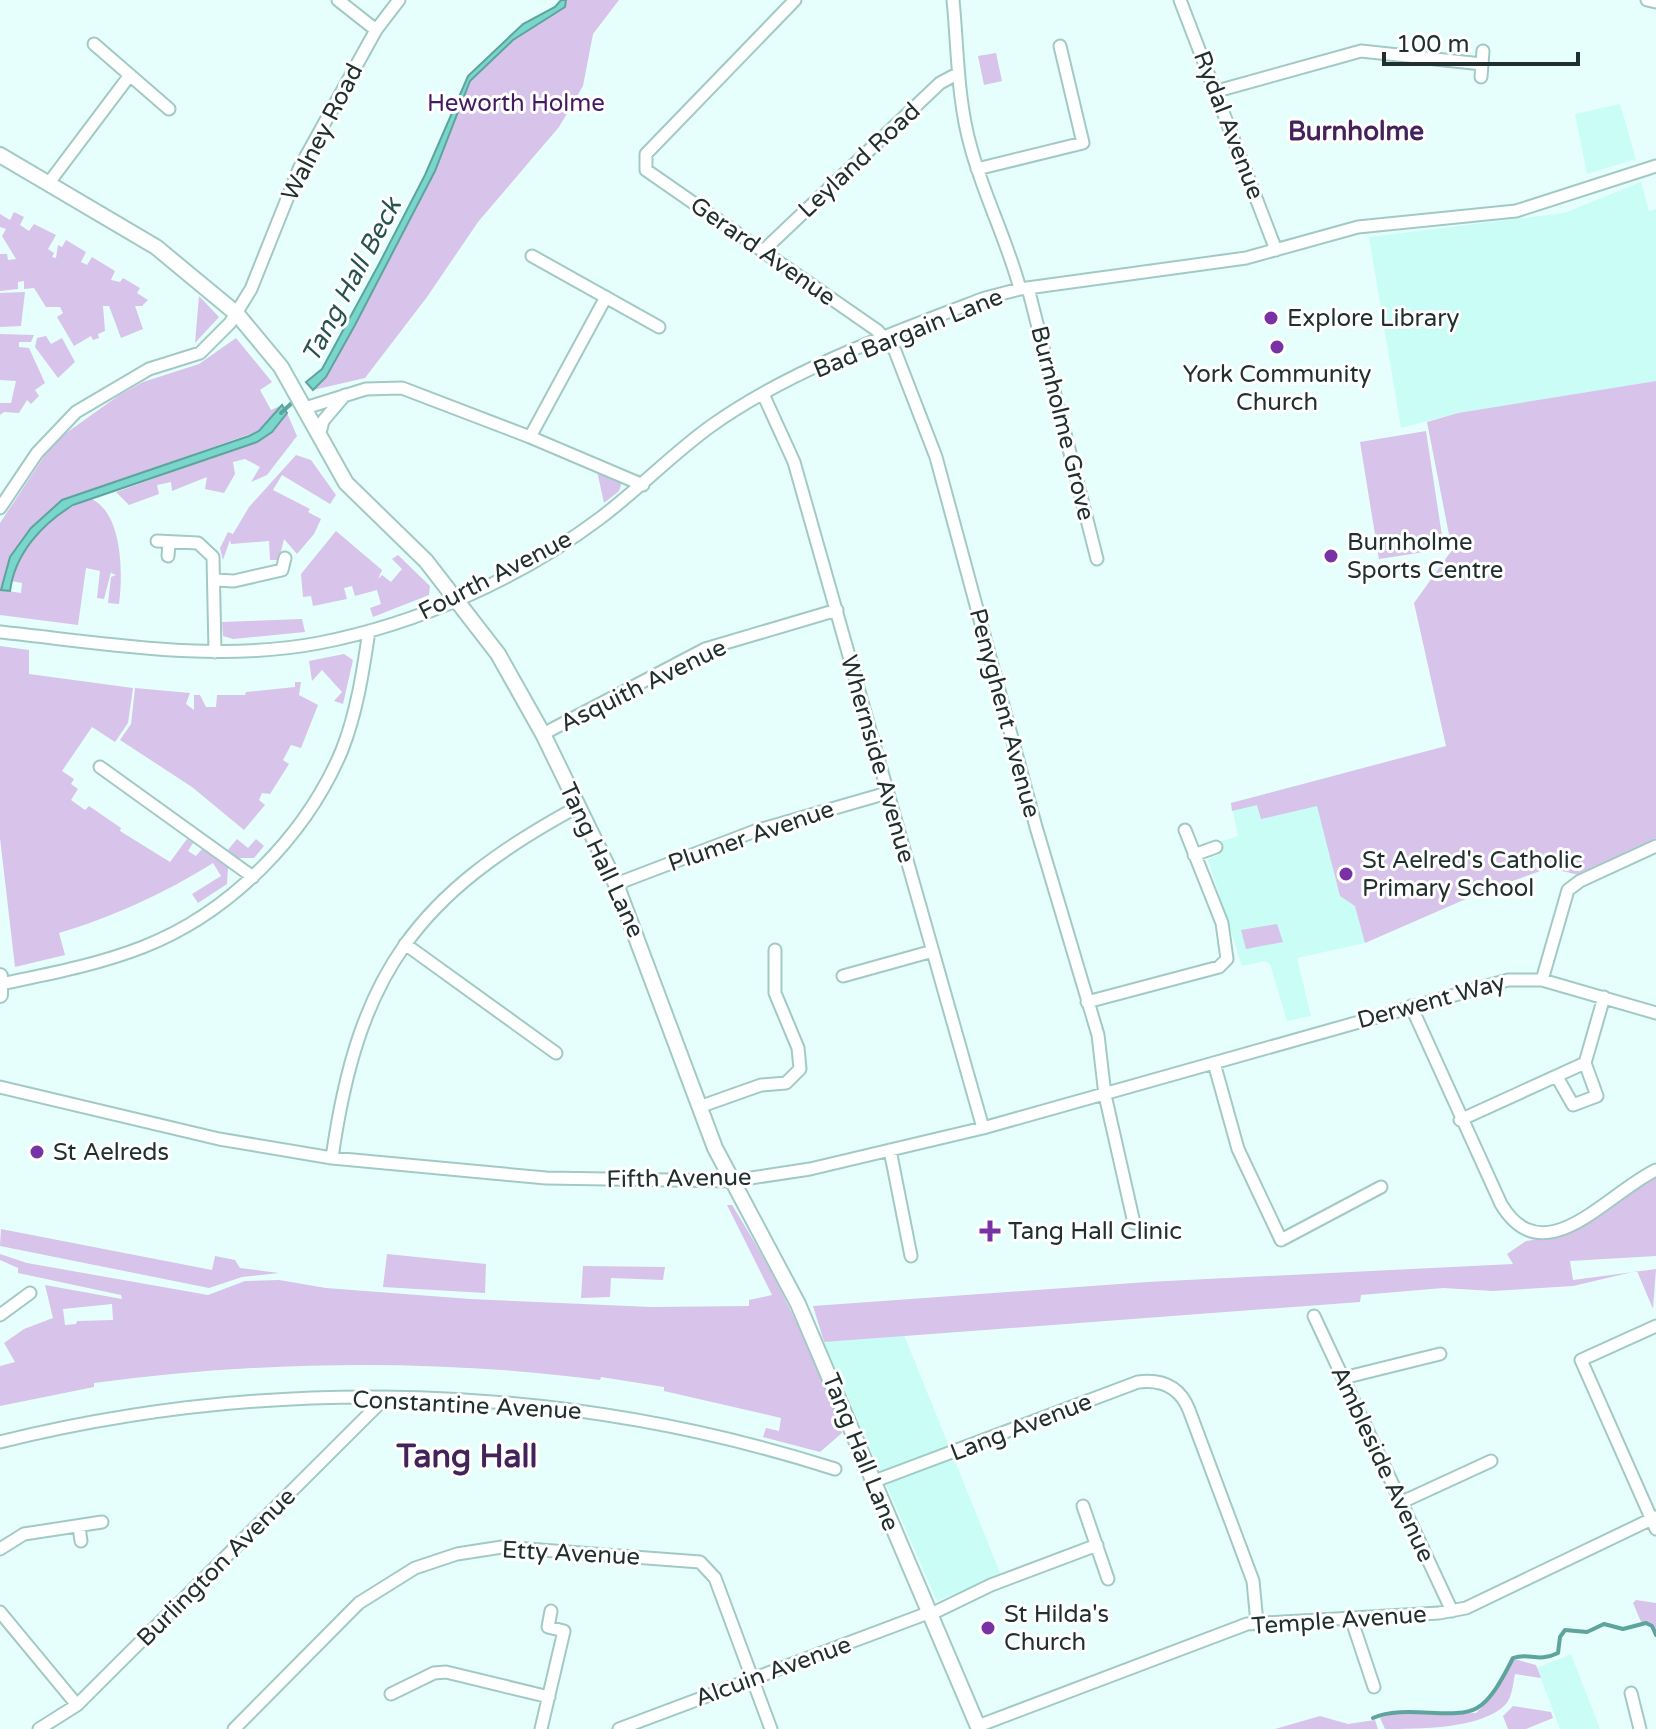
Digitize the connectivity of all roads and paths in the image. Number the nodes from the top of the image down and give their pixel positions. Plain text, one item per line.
1 (338, 0) edge
2 (399, 0) edge
3 (795, 0) edge
4 (953, 0) edge
5 (1180, 0) edge
6 (1647, 0) edge
7 (1656, 2) edge
8 (376, 30) junction
9 (94, 44) dead end
10 (1060, 46) dead end
11 (1483, 51) dead end
12 (957, 74) junction
13 (130, 75) junction
14 (1217, 91) junction
15 (169, 109) dead end
16 (0, 155) edge
17 (1656, 166) edge
18 (977, 169) junction
19 (48, 184) junction
20 (764, 250) junction
21 (1276, 250) junction
22 (532, 256) dead end
23 (1024, 288) junction
24 (606, 297) junction
25 (237, 314) junction
26 (659, 327) dead end
27 (887, 338) junction
28 (763, 394) junction
29 (345, 395) junction
30 (305, 408) junction
31 (530, 437) junction
32 (319, 438) junction
33 (643, 485) junction
34 (0, 508) edge
35 (168, 556) dead end
36 (1097, 559) dead end
37 (286, 569) dead end
38 (215, 580) junction
39 (457, 598) junction
40 (837, 610) junction
41 (369, 631) junction
42 (0, 632) edge
43 (215, 652) junction
44 (543, 734) junction
45 (100, 767) dead end
46 (887, 793) junction
47 (579, 806) junction
48 (1185, 830) dead end
49 (1656, 846) edge
50 (1216, 847) dead end
51 (1194, 855) junction
52 (253, 877) junction
53 (616, 884) junction
54 (405, 944) junction
55 (775, 950) dead end
56 (933, 951) junction
57 (0, 976) edge
58 (843, 976) dead end
59 (1542, 980) junction
60 (1, 984) edge
61 (0, 995) edge
62 (1604, 997) junction
63 (1087, 1002) junction
64 (1411, 1006) junction
65 (1656, 1013) edge
66 (1346, 1024) joint
67 (556, 1053) dead end
68 (1214, 1063) junction
69 (1585, 1063) junction
70 (1557, 1077) junction
71 (0, 1087) edge
72 (1105, 1095) junction
73 (699, 1107) junction
74 (1460, 1120) junction
75 (983, 1128) junction
76 (890, 1150) junction
77 (332, 1158) junction
78 (1656, 1170) edge
79 (731, 1181) junction
80 (1381, 1187) dead end
81 (1134, 1223) dead end
82 (911, 1256) dead end
83 (30, 1293) dead end
84 (0, 1315) edge
85 (1314, 1316) dead end
86 (1656, 1326) edge
87 (1440, 1354) dead end
88 (1343, 1378) junction
89 (386, 1397) junction
90 (0, 1442) edge
91 (1491, 1461) dead end
92 (835, 1469) dead end
93 (872, 1482) junction
94 (1402, 1502) junction
95 (1083, 1506) dead end
96 (102, 1522) dead end
97 (1654, 1522) edge
98 (79, 1527) junction
99 (81, 1541) dead end
100 (1097, 1545) junction
101 (0, 1549) edge
102 (1108, 1579) dead end
103 (551, 1611) dead end
104 (1452, 1611) junction
105 (0, 1612) edge
106 (929, 1614) junction
107 (1351, 1618) junction
108 (1257, 1623) junction
109 (751, 1679) junction
110 (1374, 1687) dead end
111 (1631, 1693) dead end
112 (391, 1694) dead end
113 (549, 1697) junction
114 (77, 1705) junction
115 (978, 1728) edge
116 (39, 1729) edge
117 (234, 1729) edge
118 (541, 1729) edge
119 (619, 1729) edge
120 (771, 1729) edge
121 (1640, 1729) edge

1 - 8 street
2 - 8 street, Walney Road
3 - 20 street, Gerard Avenue
4 - 12 street, Burnholme Grove
5 - 14 street, Rydal Avenue
6 - 7 street
8 - 25 street, Walney Road
9 - 13 street
10 - 18 street
11 - 14 street
12 - 18 street, Burnholme Grove
12 - 20 street, Leyland Road
13 - 15 street
13 - 19 street
14 - 21 street, Rydal Avenue
16 - 19 street, Tang Hall Lane
17 - 21 street, Bad Bargain Lane
18 - 23 street, Burnholme Grove
19 - 25 street, Tang Hall Lane
20 - 27 street, Gerard Avenue
21 - 23 street, Bad Bargain Lane
22 - 24 street
23 - 27 street, Bad Bargain Lane
23 - 36 street, Burnholme Grove
24 - 26 street
24 - 31 street
25 - 30 street, Tang Hall Lane
25 - 34 street, Walney Road
27 - 28 street, Bad Bargain Lane
27 - 63 street, Penyghent Avenue
28 - 33 street, Bad Bargain Lane
28 - 40 street, Whernside Avenue
29 - 30 street
29 - 31 street
29 - 32 street
30 - 32 street, Tang Hall Lane
31 - 33 street
32 - 39 street, Tang Hall Lane
33 - 39 street, Fourth Avenue
35 - 38 street
37 - 38 street
38 - 43 street
39 - 41 street, Fourth Avenue
39 - 44 street, Tang Hall Lane
40 - 44 street, Asquith Avenue
40 - 46 street, Whernside Avenue
41 - 43 street, Fourth Avenue
41 - 52 street
42 - 43 street, Fourth Avenue
44 - 47 street, Tang Hall Lane
45 - 52 street
46 - 53 street, Plumer Avenue
46 - 56 street, Whernside Avenue
47 - 53 street, Tang Hall Lane
47 - 54 street
48 - 51 street
49 - 59 street
50 - 51 street
51 - 63 street
52 - 60 street
53 - 73 street, Tang Hall Lane
54 - 67 street
54 - 77 street
55 - 73 street
56 - 58 street
56 - 75 street, Whernside Avenue
57 - 60 street
59 - 62 street, Derwent Way
59 - 64 street, Derwent Way
60 - 61 street
62 - 65 street, Derwent Way
62 - 69 street
63 - 72 street, Penyghent Avenue
64 - 66 street, Derwent Way
64 - 74 street
66 - 68 street, Fifth Avenue
68 - 72 street, Fifth Avenue
68 - 80 street
69 - 70 street
69 - 70 street
70 - 74 street
71 - 77 street, Fifth Avenue
72 - 75 street, Fifth Avenue
72 - 81 street, Penyghent Avenue
73 - 79 street, Tang Hall Lane
74 - 78 street
75 - 76 street, Fifth Avenue
76 - 79 street, Fifth Avenue
76 - 82 street
77 - 79 street, Fifth Avenue
79 - 93 street, Tang Hall Lane
83 - 84 street
85 - 88 street, Ambleside Avenue
86 - 97 street
87 - 88 street
88 - 94 street, Ambleside Avenue
89 - 90 street, Constantine Avenue
89 - 92 street, Constantine Avenue
89 - 114 street, Burlington Avenue
91 - 94 street
93 - 106 street, Tang Hall Lane
93 - 108 street, Lang Avenue
94 - 104 street, Ambleside Avenue
95 - 100 street
96 - 98 street
97 - 104 street, Temple Avenue
98 - 99 street
98 - 101 street
100 - 102 street
100 - 106 street, Alcuin Avenue
103 - 113 street
104 - 107 street, Temple Avenue
105 - 114 street
106 - 109 street, Alcuin Avenue
106 - 115 street, Tang Hall Lane
107 - 108 street, Temple Avenue
107 - 110 street
108 - 115 street, Temple Avenue
109 - 117 street, Etty Avenue
109 - 119 street, Alcuin Avenue
109 - 120 street, Etty Avenue
111 - 121 street
112 - 113 street
113 - 118 street
114 - 116 street, Burlington Avenue

